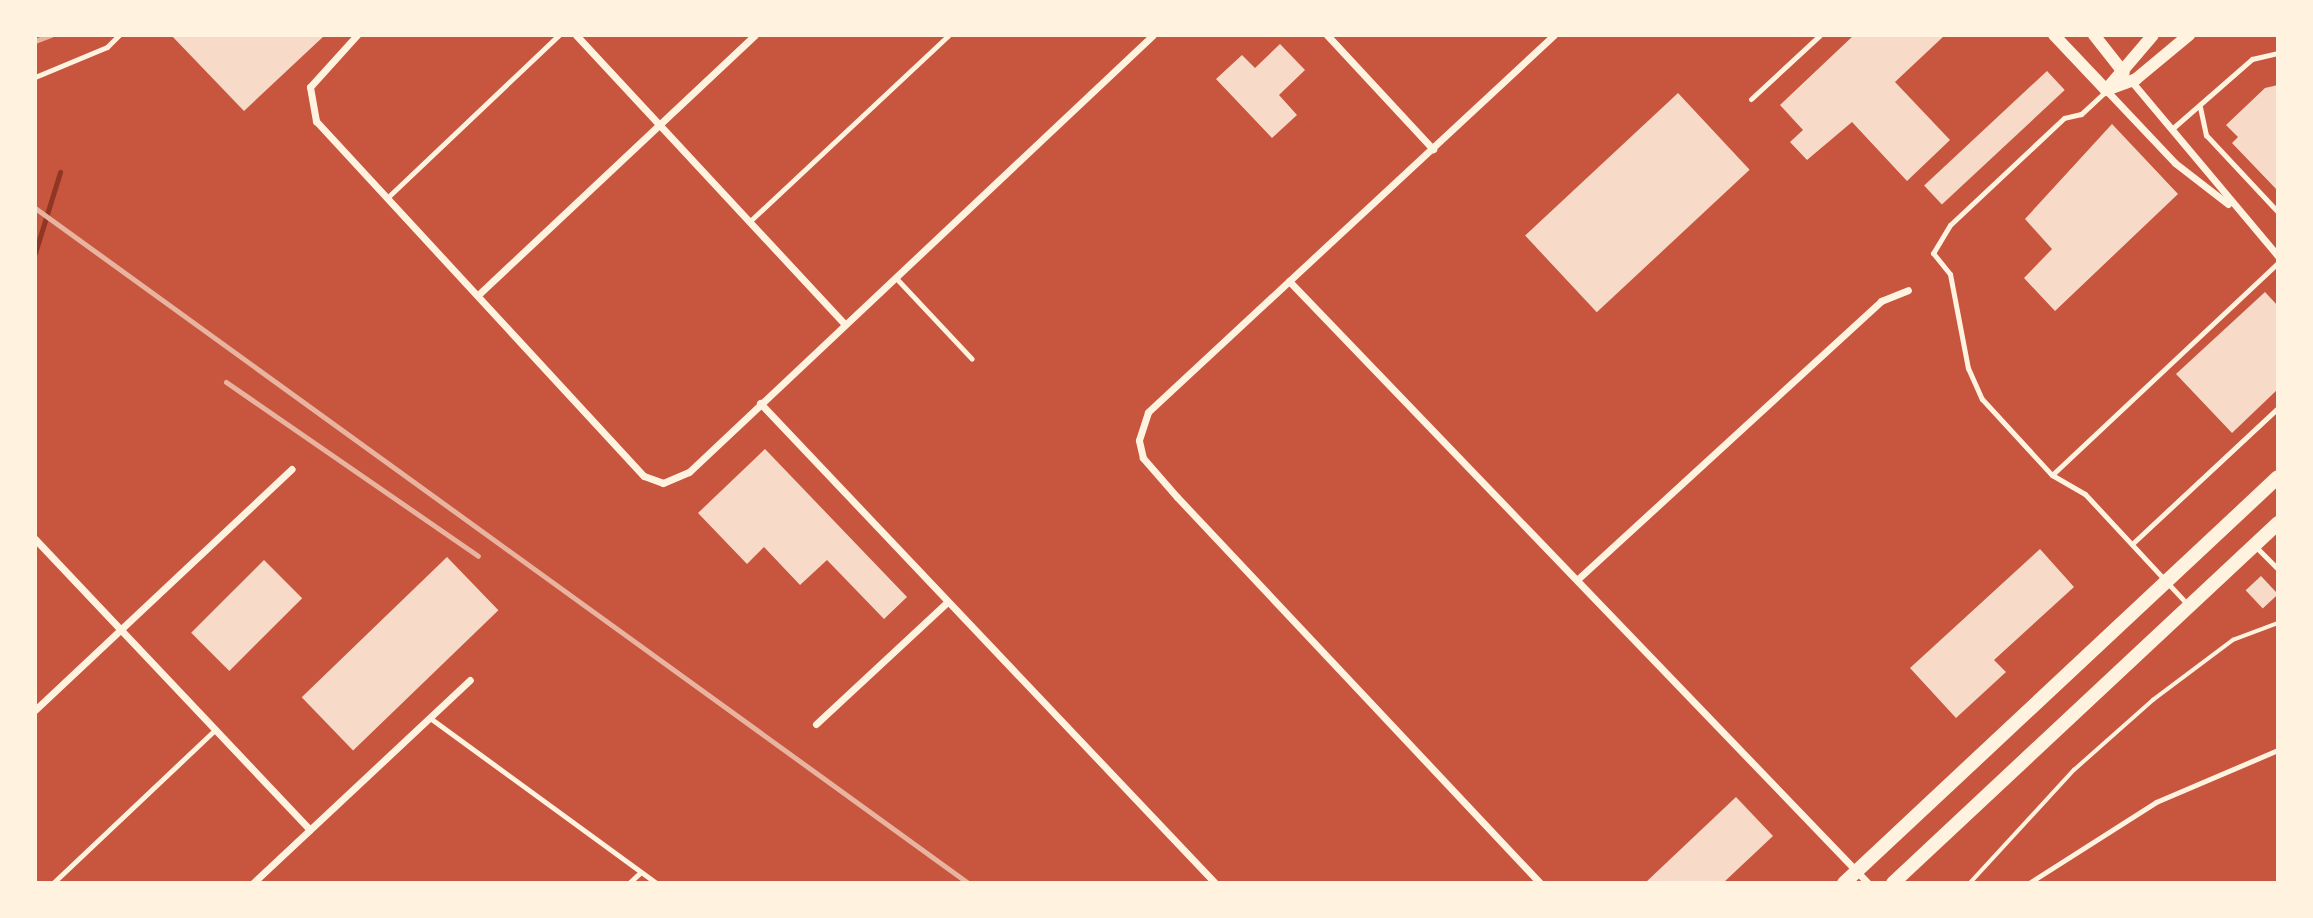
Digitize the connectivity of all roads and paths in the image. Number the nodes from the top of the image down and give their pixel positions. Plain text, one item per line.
1 (119, 35) edge
2 (357, 35) edge
3 (559, 35) edge
4 (576, 35) edge
5 (755, 35) edge
6 (949, 35) edge
7 (1153, 35) edge
8 (1327, 35) edge
9 (1554, 35) edge
10 (1820, 35) edge
11 (2054, 35) edge
12 (2094, 35) edge
13 (2153, 35) edge
14 (2189, 35) edge
15 (2278, 53) edge
16 (2121, 68) junction
17 (35, 77) edge
18 (2132, 82) junction
19 (2106, 90) junction
20 (1751, 99) dead end
21 (2200, 107) junction
22 (658, 124) junction
23 (2173, 128) junction
24 (1433, 149) junction
25 (387, 198) junction
26 (2231, 207) junction
27 (2278, 212) edge
28 (749, 222) junction
29 (2278, 256) edge
30 (2278, 262) edge
31 (895, 276) junction
32 (1289, 281) junction
33 (1908, 290) dead end
34 (478, 295) junction
35 (844, 324) junction
36 (972, 359) dead end
37 (760, 403) junction
38 (2278, 408) edge
39 (292, 469) dead end
40 (2052, 475) junction
41 (2278, 477) edge
42 (2278, 523) edge
43 (35, 539) edge
44 (2132, 544) junction
45 (2254, 545) junction
46 (2278, 569) edge
47 (1579, 578) junction
48 (2166, 581) junction
49 (946, 603) junction
50 (2189, 606) junction
51 (2278, 623) edge
52 (121, 631) junction
53 (470, 680) dead end
54 (35, 710) edge
55 (430, 718) junction
56 (816, 724) dead end
57 (215, 730) junction
58 (2278, 750) edge
59 (310, 830) junction
60 (1857, 871) junction
61 (641, 872) junction
62 (53, 883) edge
63 (253, 883) edge
64 (628, 883) edge
65 (656, 883) edge
66 (1215, 883) edge
67 (1540, 883) edge
68 (1844, 883) edge
69 (1868, 883) edge
70 (1893, 883) edge
71 (1970, 883) edge
72 (2029, 883) edge

1 - 17 lane
2 - 25 street
3 - 25 lane
4 - 22 street
5 - 22 street
6 - 28 lane
7 - 31 street
8 - 24 street
9 - 24 street
10 - 20 lane
11 - 19 street
12 - 16 street
13 - 16 street
14 - 18 street
15 - 21 lane
16 - 18 street
16 - 19 street
18 - 19 street
18 - 23 street
19 - 26 street
19 - 40 lane
21 - 23 lane
21 - 27 lane
22 - 28 street
22 - 34 street
23 - 26 street
24 - 32 street
25 - 34 street
26 - 29 street
28 - 35 street
30 - 40 lane
31 - 35 street
31 - 36 lane
32 - 47 street
32 - 67 street
33 - 47 street
34 - 37 street
35 - 37 street
37 - 49 street
38 - 44 lane
39 - 52 street
40 - 44 lane
41 - 48 main road
42 - 45 main road
43 - 52 street
44 - 48 lane
45 - 46 lane
45 - 50 main road
47 - 60 street
48 - 50 lane
48 - 60 main road
49 - 56 street
49 - 66 street
50 - 70 main road
51 - 71 path
52 - 54 street
52 - 57 street
53 - 55 street
55 - 59 street
55 - 61 lane
57 - 59 street
57 - 62 lane
58 - 72 lane
59 - 63 street
60 - 68 main road
60 - 69 street
61 - 64 lane
61 - 65 lane

